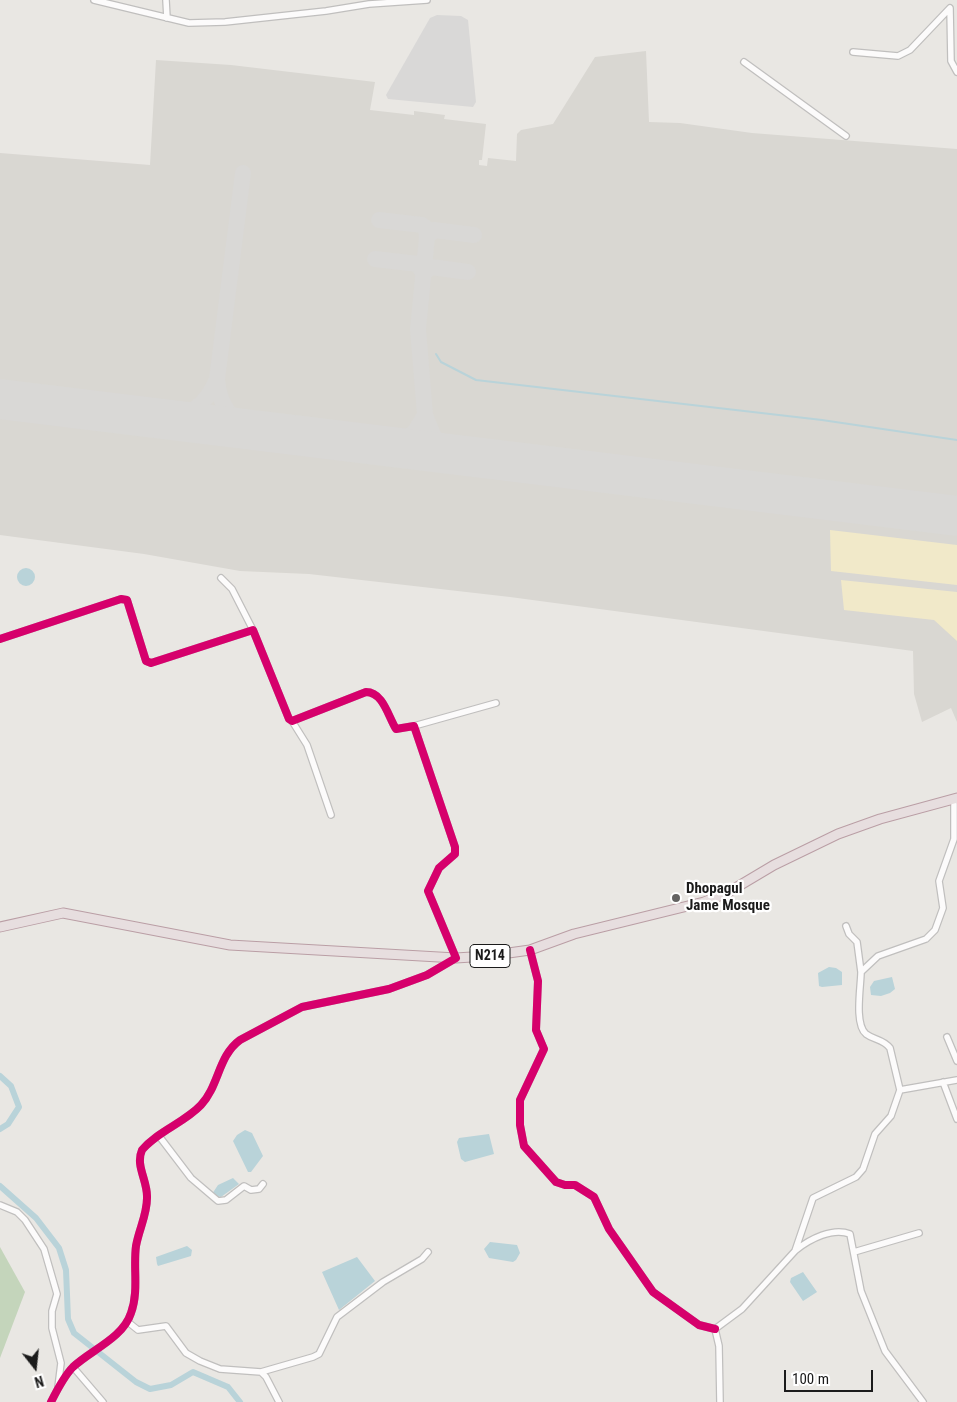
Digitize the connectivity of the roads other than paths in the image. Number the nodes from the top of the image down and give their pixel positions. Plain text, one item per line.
1 (94, 0) edge
2 (166, 0) edge
3 (427, 0) edge
4 (389, 1) edge
5 (167, 18) junction
6 (853, 52) dead end
7 (744, 62) dead end
8 (957, 72) edge
9 (846, 136) dead end
10 (221, 578) dead end
11 (253, 630) junction
12 (0, 639) edge
13 (496, 703) dead end
14 (292, 721) junction
15 (414, 726) junction
16 (955, 798) edge
17 (331, 815) dead end
18 (846, 926) dead end
19 (0, 927) edge
20 (530, 950) junction
21 (456, 958) junction
22 (861, 972) junction
23 (947, 1037) dead end
24 (957, 1061) edge
25 (957, 1080) edge
26 (943, 1082) junction
27 (900, 1090) junction
28 (957, 1119) edge
29 (159, 1136) junction
30 (263, 1184) dead end
31 (0, 1205) edge
32 (920, 1233) dead end
33 (795, 1251) junction
34 (428, 1252) dead end
35 (854, 1252) junction
36 (128, 1322) junction
37 (715, 1329) junction
38 (73, 1368) junction
39 (261, 1372) junction
40 (58, 1389) junction
41 (51, 1402) edge
42 (103, 1402) edge
43 (279, 1402) edge
44 (720, 1402) edge
45 (923, 1402) edge

1 - 5 street
2 - 5 street
3 - 4 street
4 - 5 street
6 - 8 street
7 - 9 street
10 - 11 street
11 - 12 street
11 - 14 street
13 - 15 street
14 - 15 street
14 - 17 street
15 - 21 street
16 - 20 highway, N214
16 - 22 street
18 - 22 street
19 - 21 highway, N214
20 - 21 highway, N214
20 - 37 street
21 - 29 street
22 - 27 street
23 - 24 street
25 - 26 street
26 - 27 street
26 - 28 street
27 - 33 street
29 - 30 street
29 - 36 street
31 - 40 street
32 - 35 street
33 - 35 street
33 - 37 street
34 - 39 street
35 - 45 street
36 - 38 street
36 - 39 street
37 - 44 street
38 - 40 street
38 - 42 street
39 - 43 street
40 - 41 street

